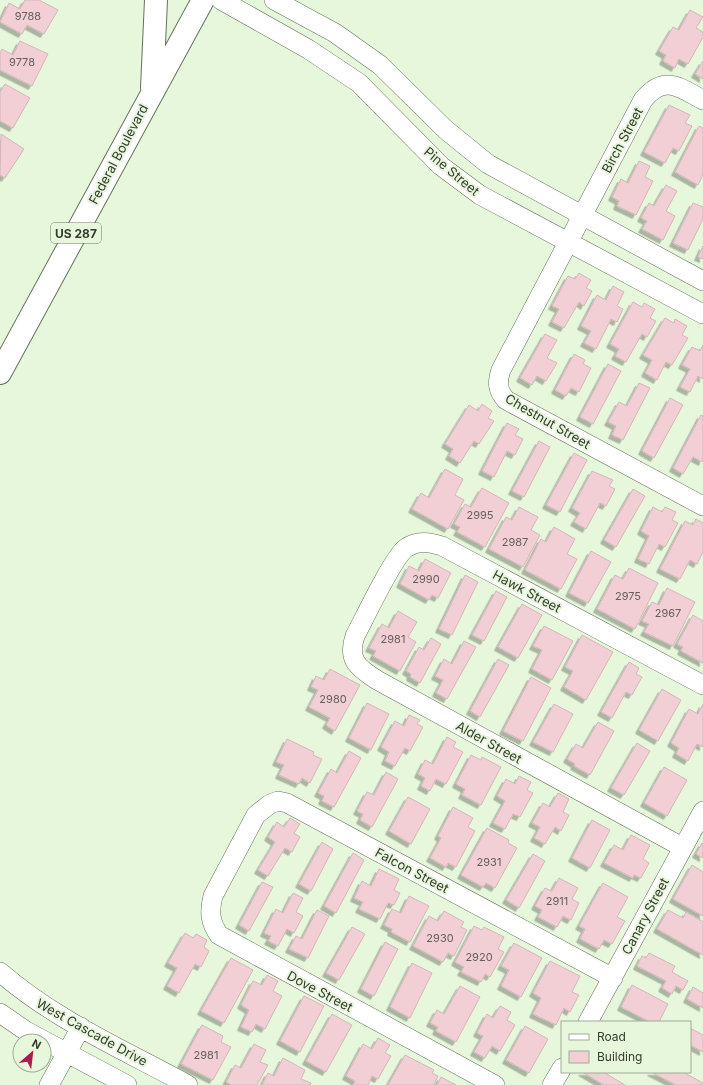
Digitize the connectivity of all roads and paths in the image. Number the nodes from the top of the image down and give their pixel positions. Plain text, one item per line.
1 (156, 0) edge
2 (203, 0) edge
3 (221, 0) edge
4 (274, 0) edge
5 (151, 93) junction
6 (408, 93) junction
7 (703, 100) edge
8 (387, 111) junction
9 (582, 216) junction
10 (568, 242) junction
11 (656, 256) junction
12 (703, 281) edge
13 (643, 282) junction
14 (703, 314) edge
15 (0, 373) edge
16 (703, 506) edge
17 (372, 604) joint
18 (703, 685) edge
19 (703, 811) edge
20 (682, 847) junction
21 (233, 859) joint
22 (0, 972) edge
23 (612, 978) junction
24 (0, 1013) edge
25 (589, 1021) edge
26 (81, 1027) junction
27 (67, 1053) junction
28 (561, 1070) edge
29 (50, 1085) edge
30 (126, 1085) edge
31 (188, 1085) edge
32 (495, 1085) edge
33 (552, 1085) edge

1 - 5 main road
2 - 5 main road, Federal Boulevard / US 287
3 - 8 street, Pine Street
4 - 6 street
5 - 15 main road, Federal Boulevard / US 287
6 - 8 street
6 - 9 street
7 - 9 street, Birch Street
8 - 10 street, Pine Street
9 - 10 street, Birch Street
9 - 11 street
10 - 13 street, Pine Street
10 - 16 street, Chestnut Street
11 - 12 street
11 - 13 street
13 - 14 street, Pine Street
17 - 18 street, Hawk Street
17 - 20 street, Alder Street
19 - 20 street, Canary Street
20 - 23 street, Canary Street
21 - 23 street, Falcon Street
21 - 32 street, Dove Street
22 - 26 street, West Cascade Drive
23 - 25 street, Canary Street
24 - 27 street
26 - 27 street
26 - 31 street, West Cascade Drive
27 - 29 street
27 - 30 street
28 - 33 street

